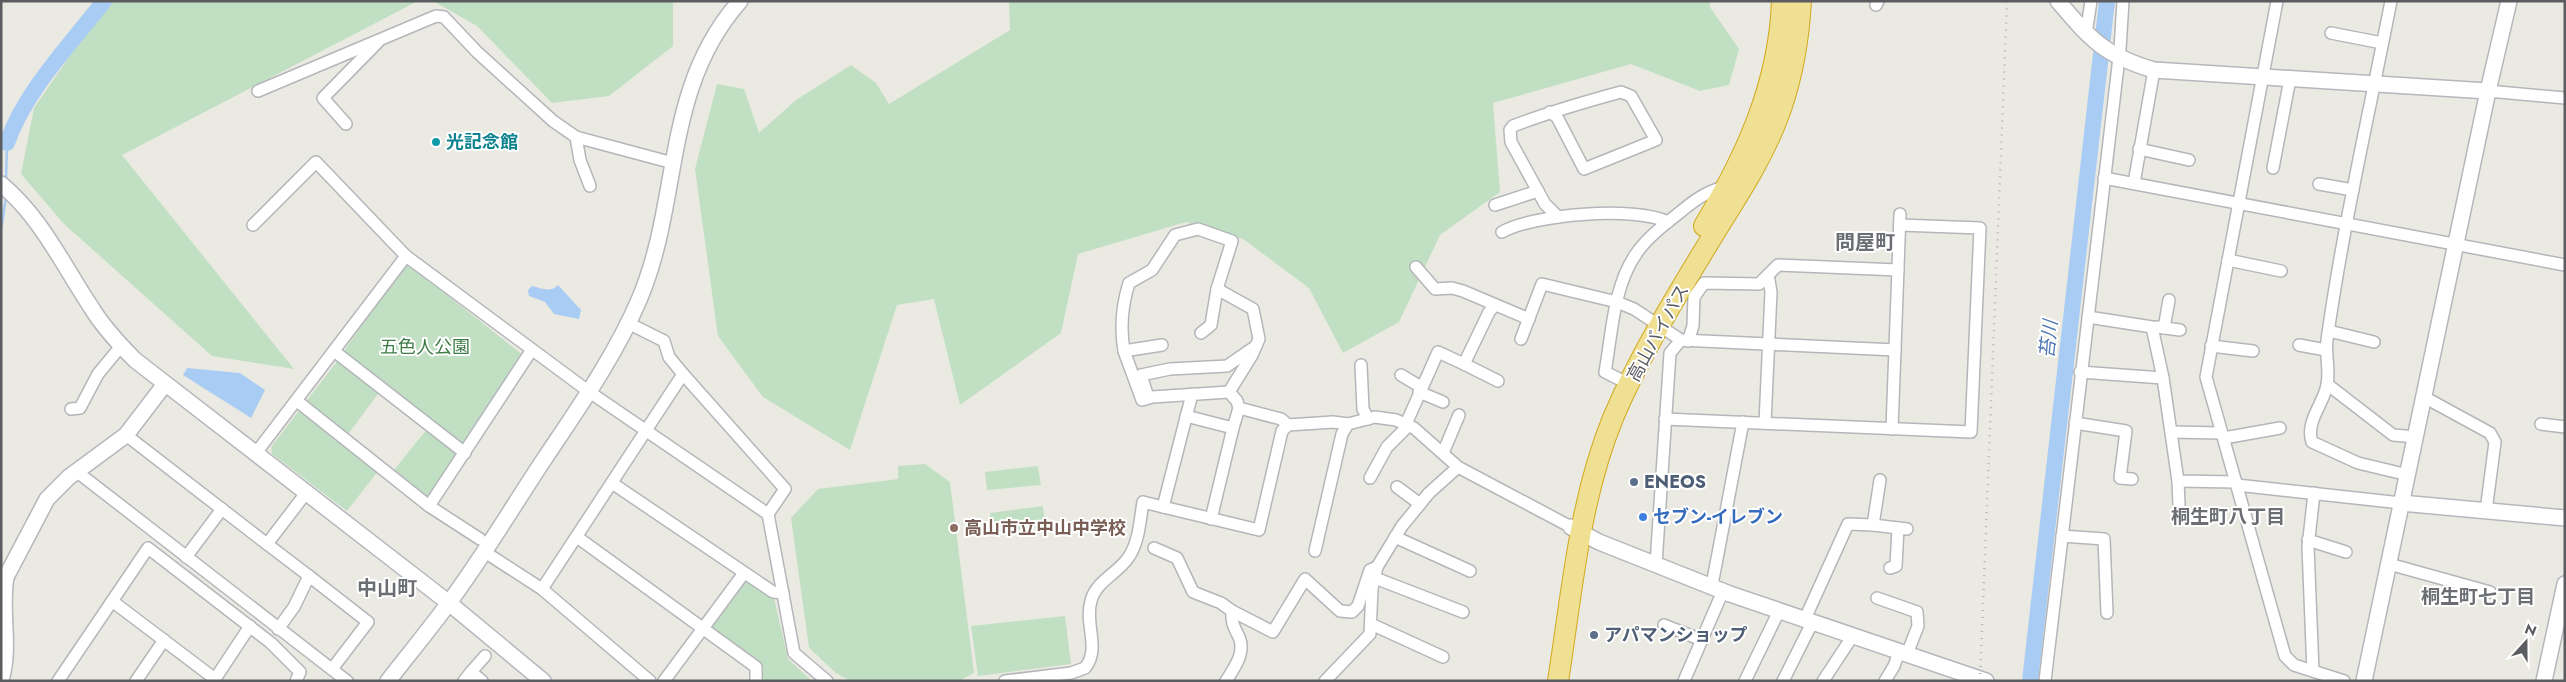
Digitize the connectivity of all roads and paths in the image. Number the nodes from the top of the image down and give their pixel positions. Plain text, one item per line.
1 (740, 1) edge
2 (1782, 1) edge
3 (1801, 1) edge
4 (2058, 1) edge
5 (2092, 1) edge
6 (2123, 1) edge
7 (2277, 1) edge
8 (2390, 1) edge
9 (2509, 1) edge
10 (2331, 33) dead end
11 (2088, 36) junction
12 (381, 39) junction
13 (2382, 43) junction
14 (2116, 56) junction
15 (2154, 70) junction
16 (2262, 77) junction
17 (2290, 79) junction
18 (2375, 84) junction
19 (258, 91) dead end
20 (2488, 91) junction
21 (2565, 98) edge
22 (1550, 112) junction
23 (346, 124) dead end
24 (576, 137) junction
25 (2139, 149) junction
26 (2189, 160) dead end
27 (673, 163) junction
28 (2273, 168) dead end
29 (2104, 178) junction
30 (2134, 183) junction
31 (1, 184) edge
32 (2319, 184) dead end
33 (590, 186) dead end
34 (1727, 186) junction
35 (2353, 190) junction
36 (1538, 191) junction
37 (2240, 203) junction
38 (1495, 205) dead end
39 (1558, 218) junction
40 (1668, 222) junction
41 (253, 225) dead end
42 (2346, 225) junction
43 (1502, 232) dead end
44 (2456, 245) junction
45 (406, 256) junction
46 (2228, 260) junction
47 (2565, 265) edge
48 (1416, 267) dead end
49 (1898, 270) junction
50 (2281, 270) dead end
51 (1768, 275) junction
52 (1217, 289) junction
53 (2169, 300) dead end
54 (1617, 302) junction
55 (1495, 305) junction
56 (2088, 317) junction
57 (1529, 319) junction
58 (1655, 322) junction
59 (634, 326) dead end
60 (2158, 327) junction
61 (2180, 330) dead end
62 (2329, 331) junction
63 (1201, 333) dead end
64 (1521, 338) dead end
65 (1684, 341) junction
66 (2374, 342) dead end
67 (1162, 345) dead end
68 (1768, 345) junction
69 (2299, 345) dead end
70 (121, 346) junction
71 (1256, 346) junction
72 (2211, 346) junction
73 (1124, 350) junction
74 (1895, 350) junction
75 (2326, 350) junction
76 (334, 351) junction
77 (531, 351) junction
78 (2253, 351) dead end
79 (1361, 364) dead end
80 (1464, 364) junction
81 (2080, 372) junction
82 (683, 374) junction
83 (1401, 375) dead end
84 (2163, 378) junction
85 (1619, 379) junction
86 (1498, 381) dead end
87 (165, 384) junction
88 (2327, 384) junction
89 (1420, 390) junction
90 (588, 391) junction
91 (1229, 392) junction
92 (1192, 394) junction
93 (2424, 397) junction
94 (1148, 398) junction
95 (297, 401) junction
96 (1443, 402) dead end
97 (1239, 408) junction
98 (72, 409) dead end
99 (1459, 415) dead end
100 (1186, 416) junction
101 (1368, 419) junction
102 (1665, 419) junction
103 (1742, 422) junction
104 (1765, 423) junction
105 (2075, 423) junction
106 (1348, 424) junction
107 (1407, 424) junction
108 (2541, 424) dead end
109 (1288, 425) junction
110 (1233, 428) junction
111 (2280, 428) dead end
112 (2565, 428) edge
113 (1892, 429) junction
114 (646, 431) junction
115 (2171, 432) junction
116 (126, 435) junction
117 (2223, 436) junction
118 (2416, 437) junction
119 (256, 453) junction
120 (465, 453) junction
121 (1443, 453) junction
122 (1458, 467) junction
123 (76, 471) junction
124 (2408, 475) junction
125 (1370, 478) dead end
126 (2132, 479) dead end
127 (1880, 480) dead end
128 (2178, 481) junction
129 (612, 483) junction
130 (2237, 483) junction
131 (1397, 487) dead end
132 (306, 493) junction
133 (2314, 493) junction
134 (2401, 502) junction
135 (1420, 504) junction
136 (2179, 505) dead end
137 (430, 506) junction
138 (1163, 507) junction
139 (222, 509) junction
140 (2486, 511) junction
141 (768, 514) junction
142 (2565, 518) edge
143 (1211, 519) junction
144 (1873, 525) junction
145 (1576, 530) junction
146 (577, 536) junction
147 (2062, 536) junction
148 (1395, 537) junction
149 (480, 539) dead end
150 (2308, 540) junction
151 (267, 544) junction
152 (1154, 548) dead end
153 (1315, 551) dead end
154 (2346, 552) dead end
155 (491, 556) dead end
156 (186, 557) junction
157 (1656, 564) junction
158 (2389, 564) junction
159 (1890, 568) dead end
160 (1470, 571) dead end
161 (744, 573) junction
162 (1376, 573) junction
163 (309, 576) junction
164 (2565, 584) edge
165 (1717, 588) junction
166 (542, 589) junction
167 (2490, 592) dead end
168 (783, 593) junction
169 (1877, 598) dead end
170 (112, 601) junction
171 (449, 603) junction
172 (1232, 610) junction
173 (1779, 611) junction
174 (1463, 612) dead end
175 (2107, 613) dead end
176 (1808, 622) junction
177 (1371, 624) junction
178 (1664, 625) dead end
179 (250, 626) junction
180 (703, 628) junction
181 (278, 629) junction
182 (1852, 637) junction
183 (164, 640) junction
184 (1702, 640) junction
185 (1903, 653) junction
186 (485, 656) dead end
187 (1443, 657) dead end
188 (332, 669) junction
189 (2313, 671) junction
190 (468, 676) edge
191 (1081, 676) edge
192 (1331, 679) edge
193 (1, 680) edge
194 (214, 680) edge
195 (1556, 680) edge
196 (58, 681) edge
197 (136, 681) edge
198 (296, 681) edge
199 (347, 681) edge
200 (388, 681) edge
201 (482, 681) edge
202 (543, 681) edge
203 (650, 681) edge
204 (664, 681) edge
205 (756, 681) edge
206 (826, 681) edge
207 (1005, 681) edge
208 (1226, 681) edge
209 (1684, 681) edge
210 (1745, 681) edge
211 (1783, 681) edge
212 (1823, 681) edge
213 (1885, 681) edge
214 (1986, 681) edge
215 (2045, 681) edge
216 (2344, 681) edge
217 (2364, 681) edge
218 (2544, 681) edge

1 - 27 street
2 - 34 highway, 高山バイパス
3 - 58 highway, 高山バイパス
4 - 11 street
5 - 11 street
6 - 14 street
7 - 16 street
8 - 13 street
9 - 20 street
10 - 13 street
11 - 14 street
12 - 19 street
12 - 23 street
12 - 24 street
13 - 18 street
14 - 15 street
14 - 29 street
15 - 16 street
15 - 25 street
16 - 17 street
16 - 37 street
17 - 18 street
17 - 28 street
18 - 20 street
18 - 35 street
20 - 21 street
20 - 44 street
22 - 22 street
22 - 36 street
24 - 27 street
24 - 33 street
25 - 26 street
25 - 30 street
27 - 90 street
29 - 30 street
29 - 56 street
30 - 37 street
31 - 70 street
32 - 35 street
34 - 40 street
34 - 58 highway, 高山バイパス
35 - 42 street
36 - 38 street
36 - 39 street
37 - 42 street
37 - 46 street
39 - 40 street
39 - 43 street
40 - 54 street
41 - 45 street
42 - 44 street
42 - 62 street
44 - 47 street
44 - 93 street
45 - 76 street
45 - 77 street
46 - 50 street
46 - 72 street
48 - 55 street
49 - 51 street
49 - 74 street
49 - 113 street
51 - 65 street
51 - 68 street
52 - 63 street
52 - 71 street
52 - 73 street
53 - 60 street
54 - 57 street
54 - 58 street
54 - 85 street
55 - 57 street
55 - 80 street
56 - 60 street
56 - 81 street
57 - 64 street
58 - 65 street
58 - 85 highway, 高山バイパス
58 - 145 highway, 高山バイパス
59 - 82 street
60 - 61 street
60 - 84 street
62 - 66 street
62 - 75 street
65 - 68 street
65 - 102 street
67 - 73 street
68 - 74 street
68 - 104 street
69 - 75 street
70 - 87 street
70 - 98 street
71 - 91 street
71 - 94 street
72 - 78 street
72 - 117 street
73 - 94 street
74 - 113 street
75 - 88 street
76 - 95 street
76 - 120 street
77 - 90 street
77 - 120 street
79 - 101 street
80 - 86 street
80 - 89 street
81 - 84 street
81 - 105 street
82 - 114 street
82 - 141 street
83 - 89 street
84 - 115 street
85 - 145 highway, 高山バイパス
87 - 116 street
87 - 119 street
88 - 118 street
88 - 124 street
89 - 96 street
89 - 107 street
90 - 114 street
90 - 171 street
91 - 92 street
91 - 97 street
92 - 94 street
92 - 100 street
93 - 118 street
93 - 140 street
95 - 119 street
95 - 137 street
97 - 109 street
97 - 110 street
99 - 121 street
100 - 110 street
100 - 138 street
101 - 106 street
101 - 107 street
102 - 103 street
102 - 157 street
103 - 104 street
103 - 165 street
104 - 113 street
105 - 126 street
105 - 147 street
106 - 109 street
106 - 153 street
107 - 121 street
107 - 125 street
108 - 112 street
109 - 143 street
110 - 143 street
111 - 117 street
114 - 129 street
114 - 141 street
115 - 117 street
115 - 128 street
116 - 123 street
116 - 139 street
117 - 130 street
118 - 124 street
119 - 132 street
120 - 137 street
121 - 122 street
122 - 135 street
122 - 145 street
123 - 156 street
123 - 193 street
124 - 134 street
127 - 144 street
128 - 130 street
128 - 136 street
129 - 146 street
129 - 161 street
130 - 133 street
130 - 189 street
131 - 135 street
132 - 151 street
132 - 171 street
133 - 134 street
133 - 150 street
134 - 140 street
134 - 158 street
135 - 148 street
137 - 149 street
138 - 143 street
138 - 191 street
139 - 151 street
139 - 156 street
140 - 142 street
141 - 168 street
144 - 159 street
144 - 176 street
145 - 157 street
145 - 195 highway, 高山バイパス
146 - 166 street
146 - 180 street
147 - 175 street
147 - 215 street
148 - 160 street
148 - 162 street
150 - 154 street
150 - 189 street
151 - 163 street
152 - 172 street
155 - 166 street
156 - 181 street
157 - 165 street
158 - 167 street
158 - 217 street
161 - 168 street
161 - 180 street
162 - 172 street
162 - 174 street
162 - 177 street
163 - 181 street
163 - 188 street
164 - 218 street
165 - 173 street
165 - 184 street
166 - 203 street
168 - 206 street
169 - 185 street
170 - 179 street
170 - 183 street
170 - 196 street
171 - 200 street
171 - 202 street
172 - 208 street
173 - 176 street
173 - 210 street
176 - 182 street
176 - 211 street
177 - 187 street
177 - 192 street
178 - 184 street
179 - 194 street
179 - 198 street
180 - 204 street
180 - 205 street
181 - 188 street
182 - 185 street
182 - 212 street
183 - 194 street
183 - 197 street
184 - 209 street
185 - 213 street
185 - 214 street
186 - 190 street
188 - 199 street
189 - 216 street
190 - 201 street
191 - 207 street

